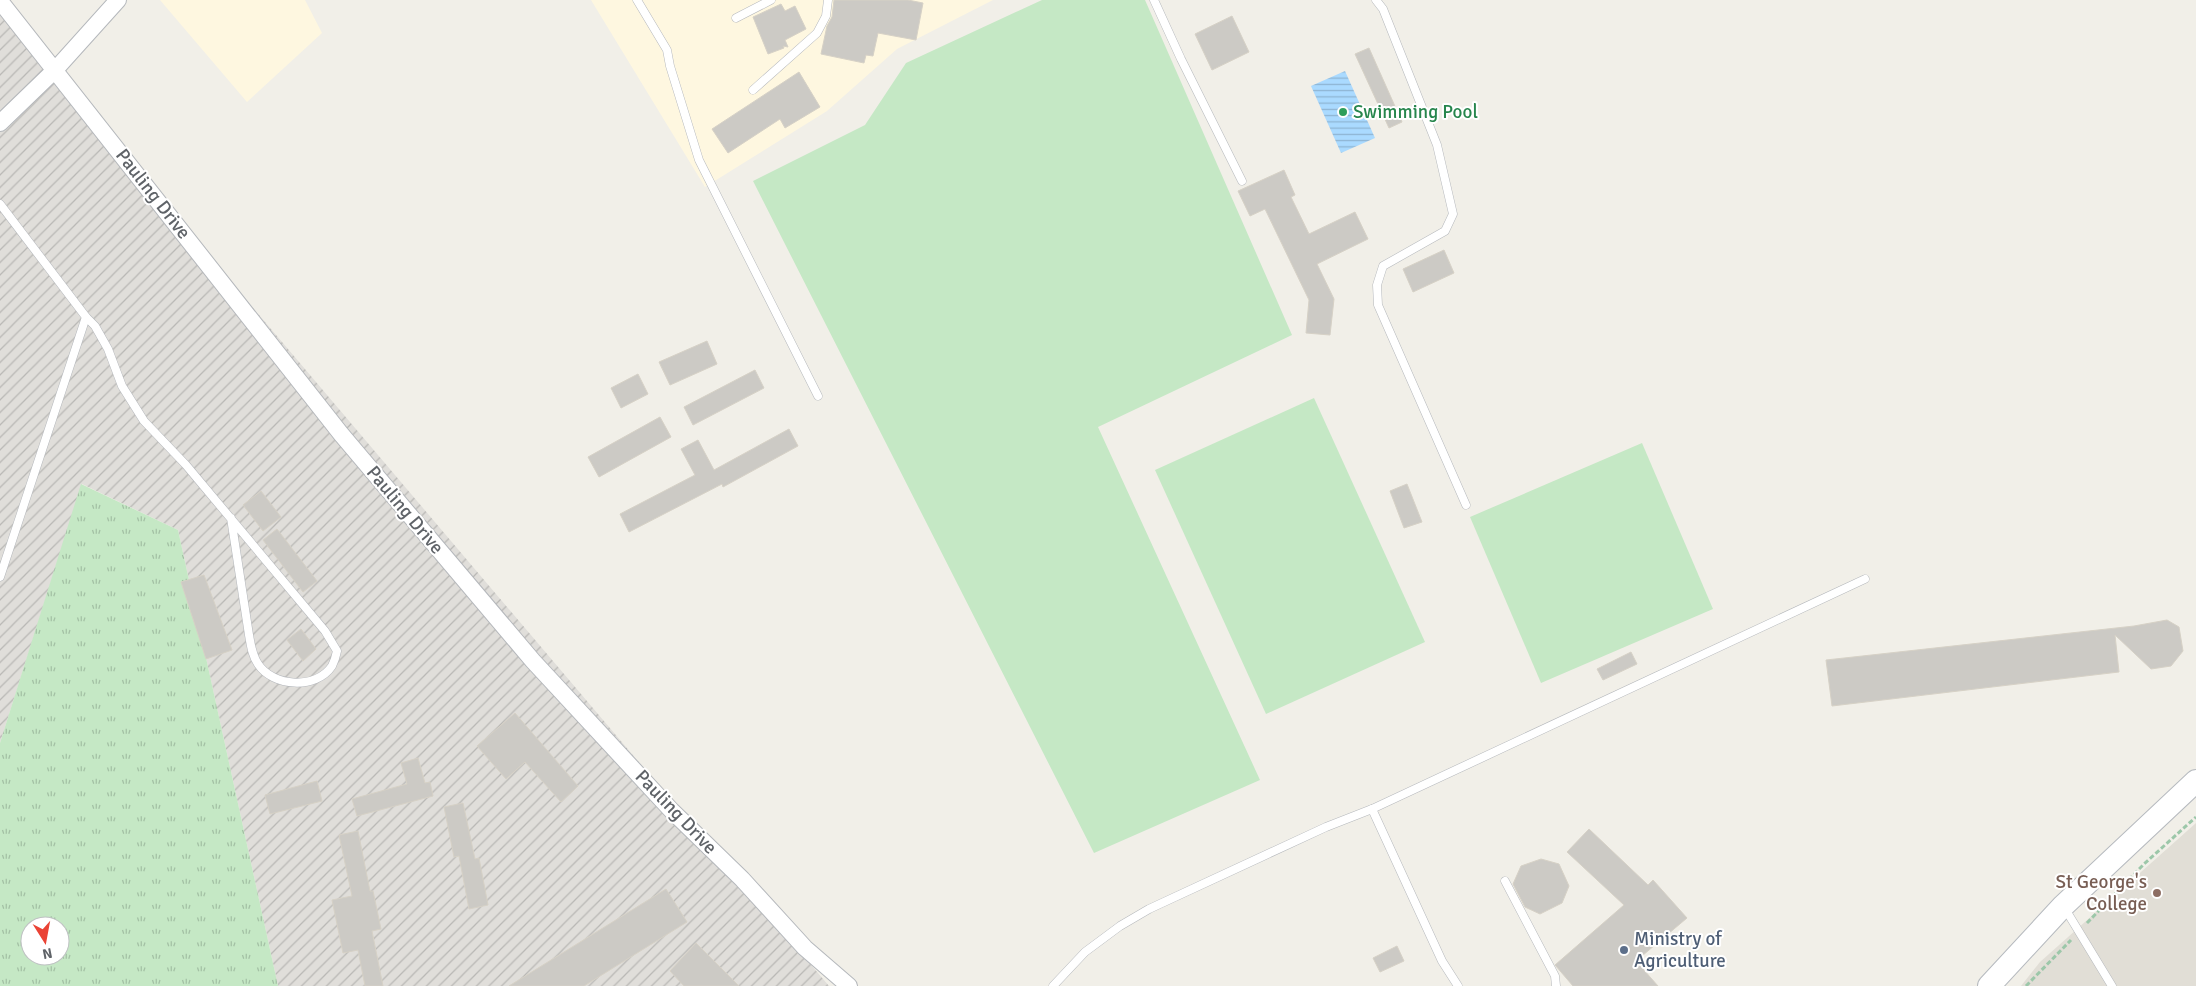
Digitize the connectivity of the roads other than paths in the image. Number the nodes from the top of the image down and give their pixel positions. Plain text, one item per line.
1 (118, 0) edge
2 (637, 0) edge
3 (770, 0) edge
4 (828, 0) edge
5 (1154, 0) edge
6 (1376, 0) edge
7 (0, 1) edge
8 (736, 18) dead end
9 (55, 70) junction
10 (753, 90) dead end
11 (0, 123) edge
12 (1242, 182) dead end
13 (0, 204) edge
14 (86, 317) junction
15 (818, 396) dead end
16 (1466, 505) dead end
17 (231, 518) junction
18 (0, 577) edge
19 (1865, 578) dead end
20 (2196, 781) edge
21 (1372, 810) junction
22 (1505, 882) dead end
23 (2063, 906) junction
24 (849, 986) edge
25 (1053, 986) edge
26 (1458, 986) edge
27 (1556, 986) edge
28 (1989, 986) edge
29 (2112, 986) edge

1 - 9 street
2 - 15 lane
3 - 8 lane
4 - 10 lane
5 - 12 lane
6 - 16 lane
7 - 9 street, Pauling Drive
9 - 11 street
9 - 24 street, Pauling Drive
13 - 14 lane
14 - 17 lane
14 - 18 lane
17 - 17 lane
19 - 21 lane
20 - 23 main road
21 - 25 lane
21 - 26 lane
22 - 27 lane
23 - 28 main road
23 - 29 lane

